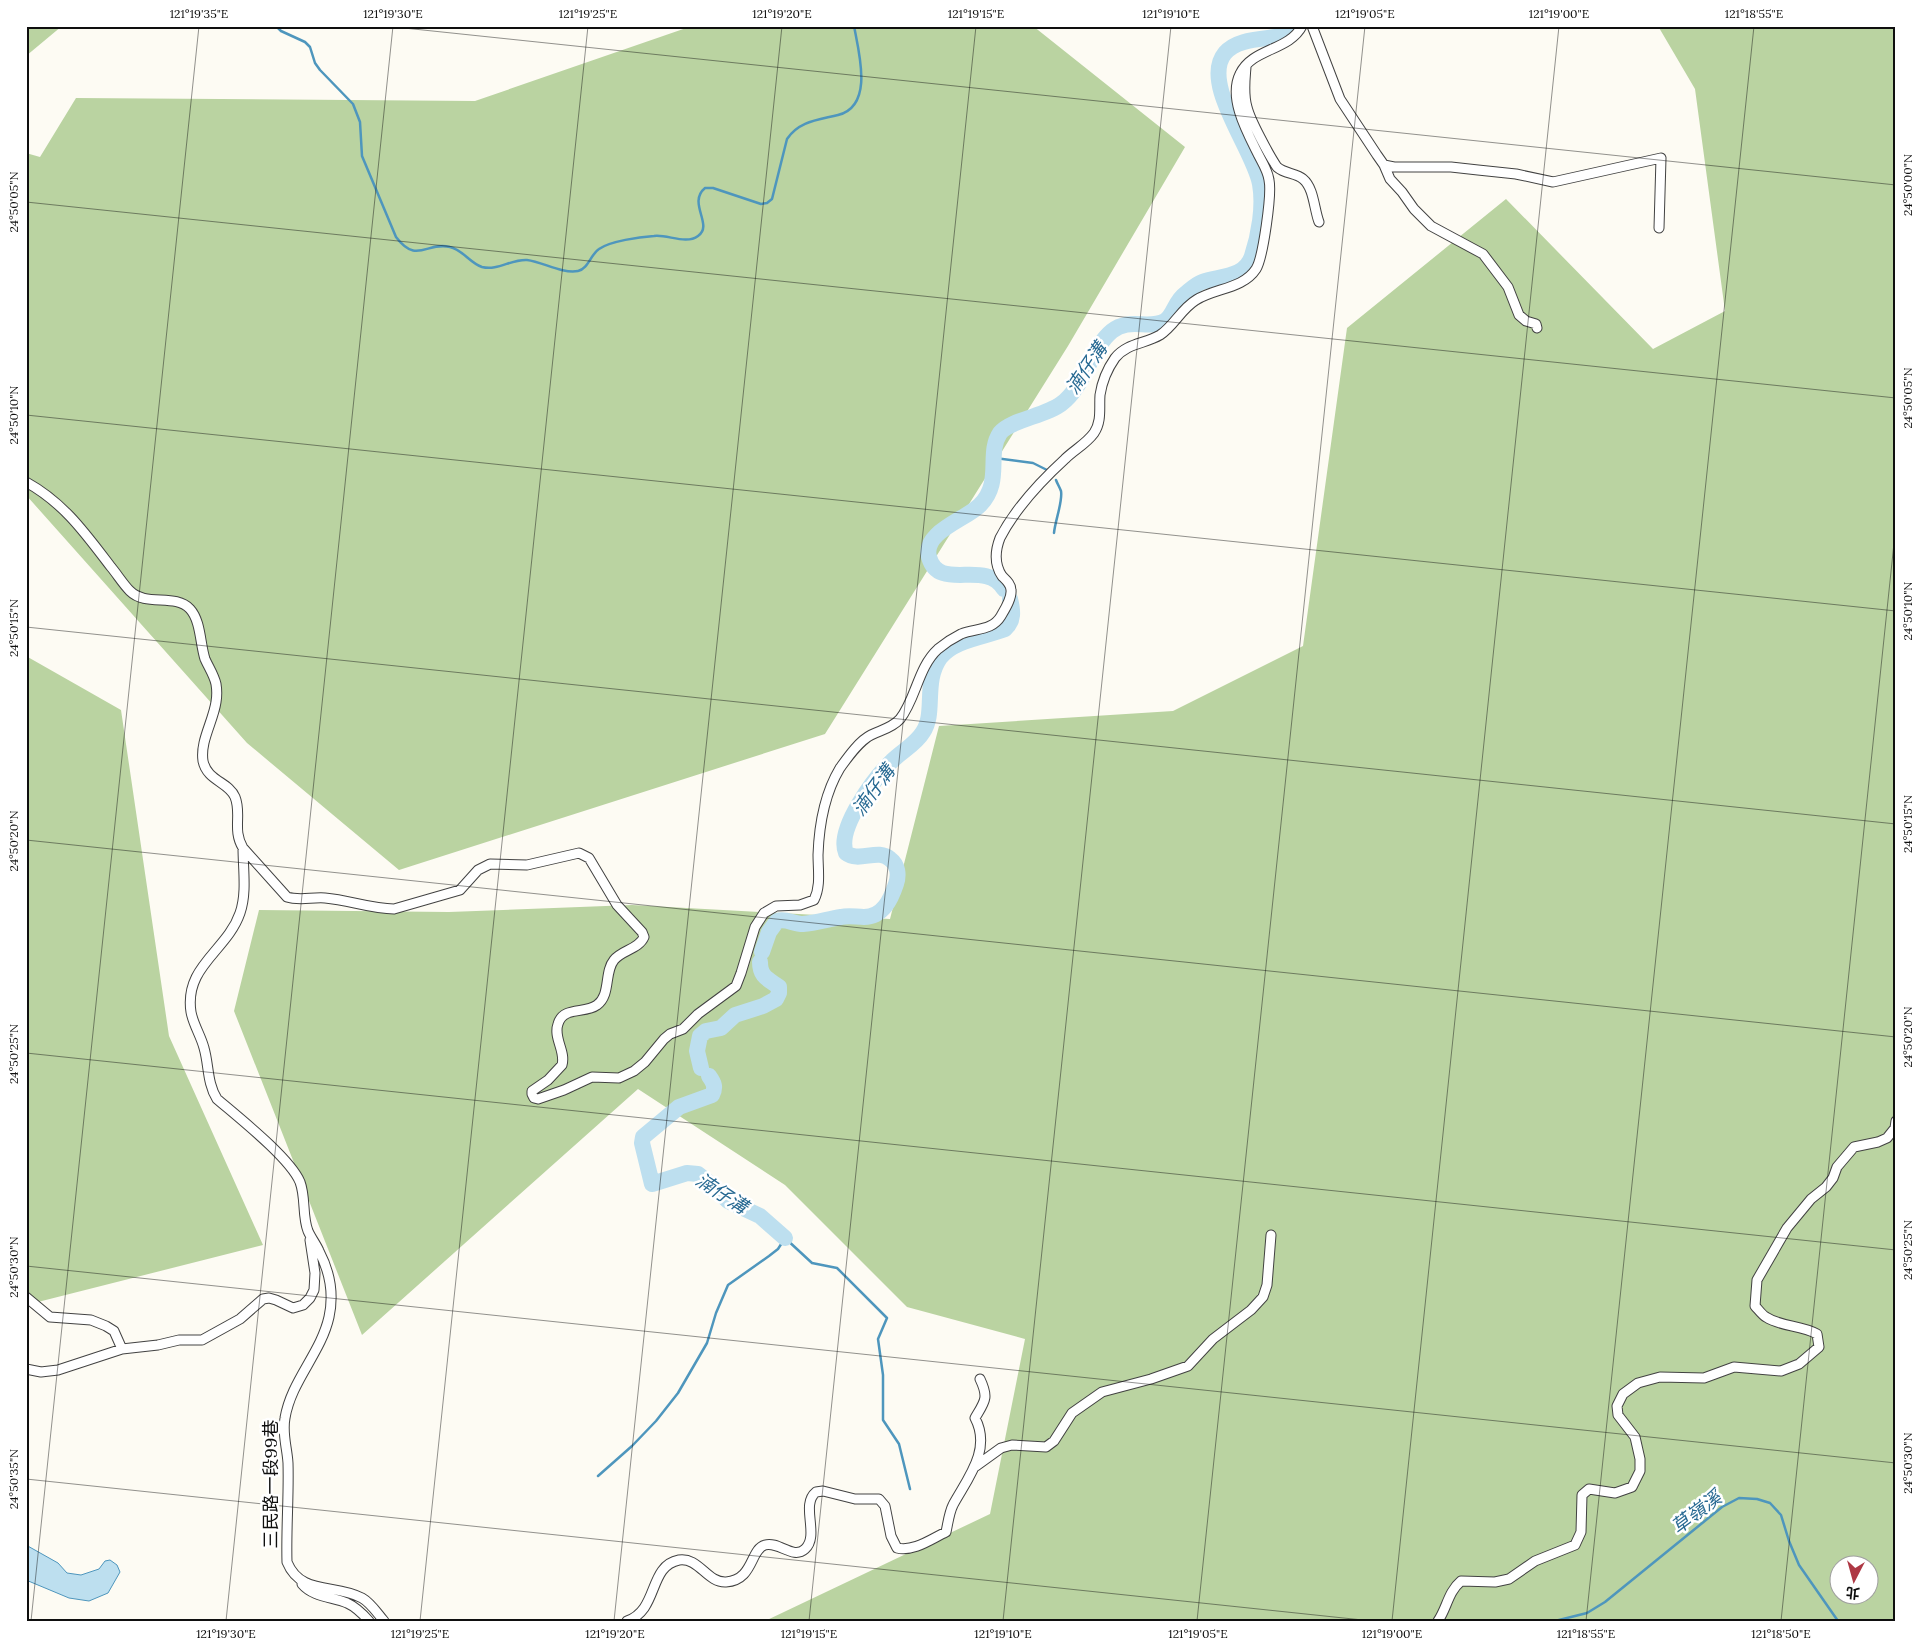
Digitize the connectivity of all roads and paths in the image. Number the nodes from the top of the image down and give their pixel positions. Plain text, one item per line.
1 (1302, 26) edge
2 (1312, 26) edge
3 (1246, 66) junction
4 (1384, 164) junction
5 (1319, 222) dead end
6 (1659, 228) dead end
7 (1537, 328) dead end
8 (26, 482) edge
9 (243, 848) junction
10 (1896, 1121) edge
11 (308, 1232) junction
12 (1271, 1234) dead end
13 (26, 1297) edge
14 (122, 1349) junction
15 (26, 1369) edge
16 (980, 1379) dead end
17 (976, 1466) junction
18 (299, 1580) junction
19 (369, 1621) edge
20 (384, 1621) edge
21 (627, 1621) edge
22 (1438, 1621) edge

1 - 3 street
2 - 4 street
3 - 5 street
3 - 9 street
4 - 6 street
4 - 7 street
8 - 9 street, 三民路一段99巷
9 - 11 street, 三民路一段99巷
10 - 22 street
11 - 14 street
11 - 18 street, 三民路一段99巷
12 - 17 street
13 - 14 street
14 - 15 street
16 - 17 street
17 - 21 street
18 - 19 street
18 - 20 street

